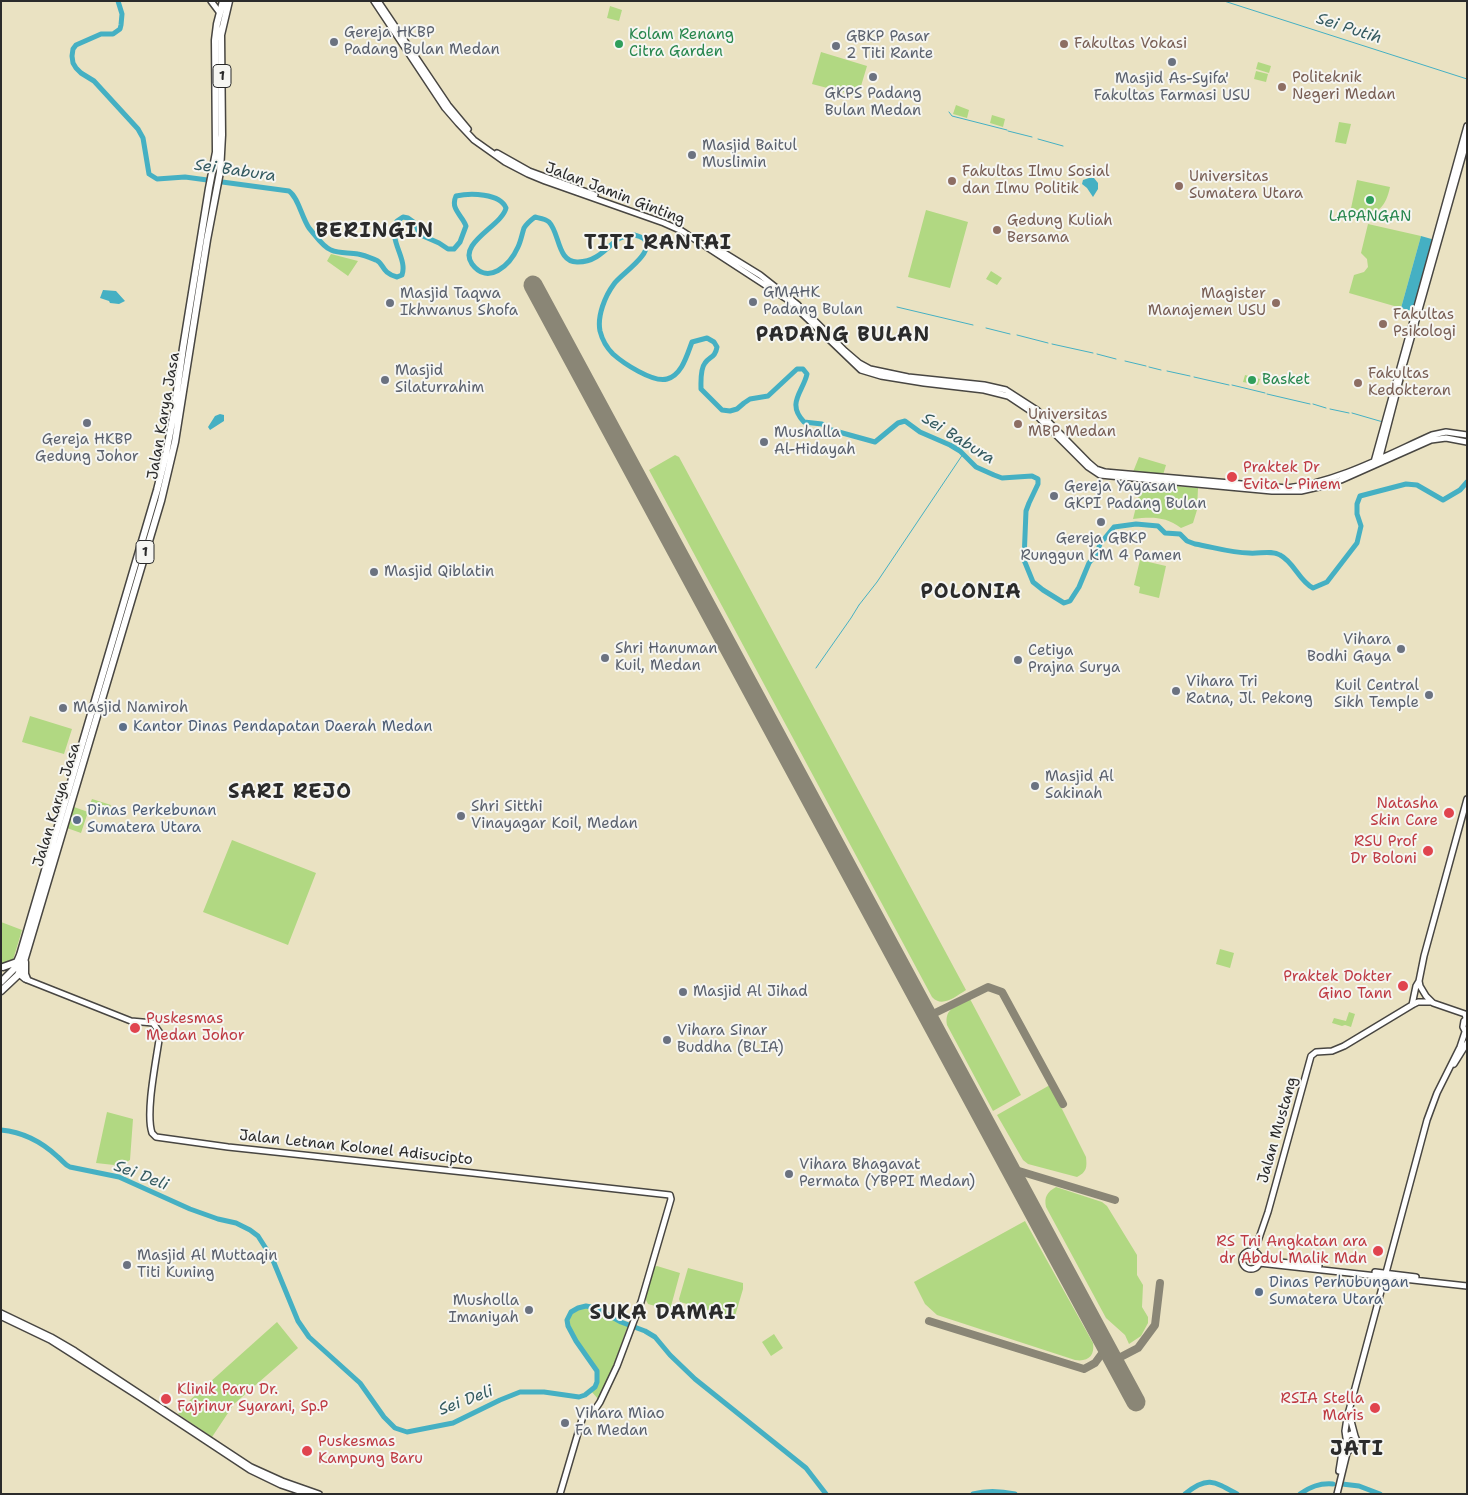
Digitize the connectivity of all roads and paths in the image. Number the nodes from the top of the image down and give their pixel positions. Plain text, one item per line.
1 (223, 1) edge
2 (229, 1) edge
3 (374, 1) edge
4 (378, 1) edge
5 (213, 3) edge
6 (220, 14) junction
7 (1467, 126) edge
8 (1467, 140) edge
9 (219, 152) junction
10 (934, 382) junction
11 (1467, 435) edge
12 (1467, 442) edge
13 (1380, 448) junction
14 (1392, 453) junction
15 (1377, 462) junction
16 (1367, 464) junction
17 (1173, 481) junction
18 (106, 675) junction
19 (1467, 799) edge
20 (25, 958) junction
21 (17, 962) junction
22 (2, 968) edge
23 (11, 972) junction
24 (19, 974) junction
25 (26, 979) junction
26 (2, 981) edge
27 (1419, 981) junction
28 (10, 982) junction
29 (1, 991) edge
30 (1430, 1002) junction
31 (1412, 1005) junction
32 (1466, 1018) edge
33 (1466, 1033) edge
34 (1467, 1043) edge
35 (1268, 1212) junction
36 (1252, 1251) junction
37 (1259, 1260) junction
38 (1387, 1275) junction
39 (1467, 1285) edge
40 (1, 1315) edge
41 (1355, 1436) junction
42 (1346, 1440) junction
43 (1352, 1445) junction
44 (1341, 1470) junction
45 (313, 1493) edge
46 (1336, 1493) edge
47 (560, 1494) edge

1 - 5 main road
1 - 6 highway, Jalan Karya Jasa / 1
2 - 9 highway, Jalan Karya Jasa / 1
3 - 10 main road, Jalan Jamin Ginting
4 - 10 main road, Jalan Jamin Ginting
5 - 6 main road
6 - 9 highway, Jalan Karya Jasa / 1
7 - 13 main road
8 - 13 main road
9 - 18 highway, Jalan Karya Jasa / 1
10 - 17 main road, Jalan Jamin Ginting
11 - 14 main road, Jalan Jamin Ginting
12 - 15 main road, Jalan Jamin Ginting
13 - 14 main road
13 - 15 main road
13 - 16 main road
14 - 15 main road, Jalan Jamin Ginting
15 - 16 main road, Jalan Jamin Ginting
15 - 17 main road, Jalan Jamin Ginting
16 - 17 main road, Jalan Jamin Ginting
18 - 20 highway, Jalan Karya Jasa / 1
18 - 21 highway, Jalan Karya Jasa / 1
19 - 27 main road
20 - 24 highway, Jalan Karya Jasa / 1
20 - 25 highway
21 - 22 highway
21 - 23 highway, Jalan Karya Jasa / 1
22 - 23 main road
22 - 26 highway
23 - 26 highway, Jalan Karya Jasa / 1
24 - 25 main road
24 - 28 highway, Jalan Karya Jasa / 1
25 - 28 highway
25 - 47 main road, Jalan Letnan Kolonel Adisucipto
27 - 30 main road
27 - 31 main road
28 - 29 highway, Jalan Karya Jasa / 1
30 - 31 main road
30 - 32 main road
31 - 35 main road, Jalan Mustang
32 - 33 main road
33 - 38 main road
34 - 38 main road
35 - 36 main road, Jalan Mustang
35 - 37 main road, Jalan Mustang
36 - 37 main road
36 - 37 main road
37 - 38 main road
38 - 39 main road
38 - 41 main road
38 - 42 main road
40 - 45 main road
41 - 42 main road
41 - 43 main road
42 - 43 main road
42 - 44 main road
43 - 44 main road
44 - 46 main road

